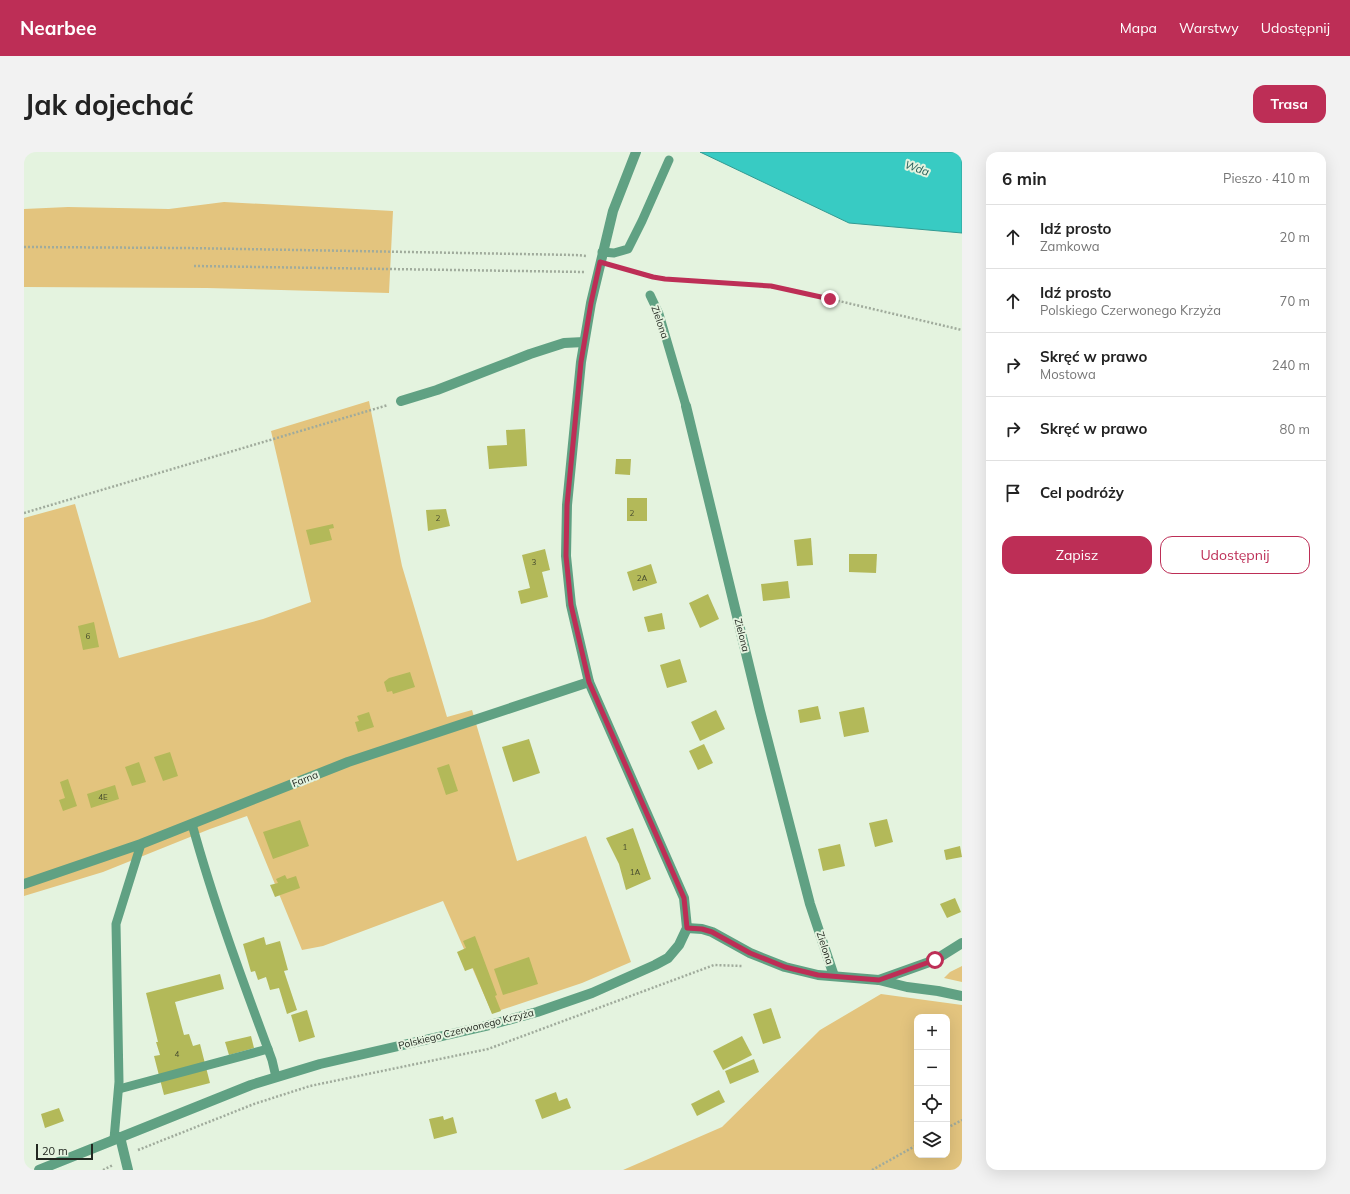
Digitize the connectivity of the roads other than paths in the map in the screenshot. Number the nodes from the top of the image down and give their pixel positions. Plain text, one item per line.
1 (636, 152) edge
2 (669, 160) dead end
3 (600, 262) junction
4 (650, 295) dead end
5 (584, 342) junction
6 (401, 401) road end
7 (686, 406) joint
8 (589, 682) junction
9 (192, 824) junction
10 (141, 844) junction
11 (24, 884) edge
12 (687, 928) junction
13 (962, 943) edge
14 (834, 976) junction
15 (879, 980) junction
16 (962, 996) edge
17 (268, 1049) junction
18 (276, 1078) junction
19 (119, 1089) junction
20 (117, 1138) junction
21 (39, 1170) edge
22 (128, 1170) edge

1 - 3 street
2 - 3 lane
3 - 5 street
4 - 7 lane, Zielona
5 - 6 street
5 - 8 street
7 - 14 street, Zielona
8 - 9 street, Farna
8 - 12 street
9 - 10 street, Farna
9 - 17 lane
10 - 11 street, Farna
10 - 19 lane
12 - 14 street
12 - 18 street, Polskiego Czerwonego Krzyża
13 - 15 street
14 - 15 street
15 - 16 street
17 - 18 lane
17 - 19 lane
18 - 20 street, Polskiego Czerwonego Krzyża
19 - 20 lane
20 - 21 street, Polskiego Czerwonego Krzyża
20 - 22 street

